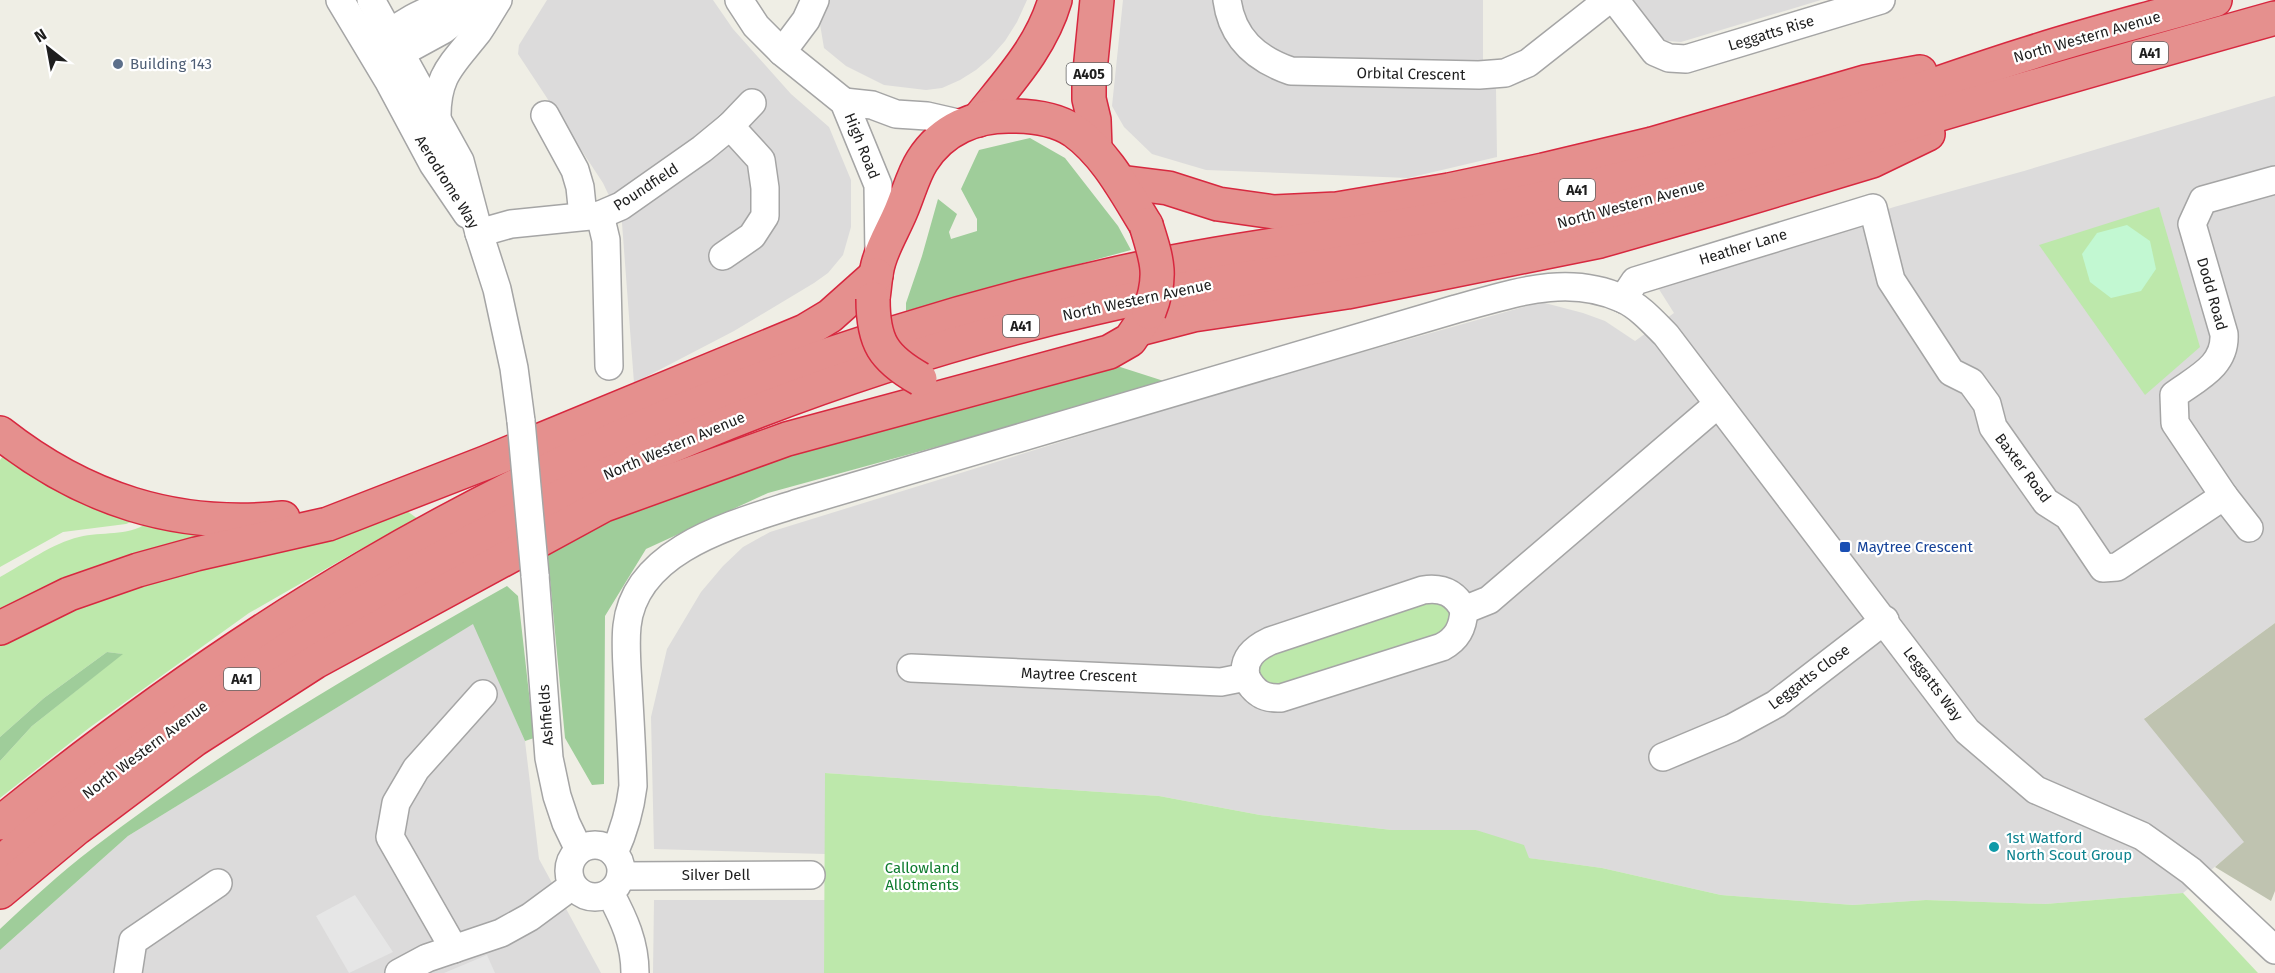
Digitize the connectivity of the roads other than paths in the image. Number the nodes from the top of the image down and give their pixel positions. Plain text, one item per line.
1 (340, 0) edge
2 (371, 0) edge
3 (454, 0) edge
4 (483, 0) edge
5 (498, 0) edge
6 (739, 0) edge
7 (815, 0) edge
8 (1055, 0) edge
9 (1097, 0) edge
10 (1227, 0) edge
11 (1608, 0) edge
12 (1615, 0) edge
13 (1881, 0) edge
14 (2215, 0) edge
15 (2275, 18) edge
16 (394, 43) junction
17 (2035, 51) junction
18 (782, 52) junction
19 (372, 54) junction
20 (2025, 88) junction
21 (844, 102) junction
22 (752, 103) dead end
23 (545, 115) dead end
24 (436, 120) junction
25 (970, 122) junction
26 (730, 126) junction
27 (1095, 149) junction
28 (2275, 180) edge
29 (1120, 182) junction
30 (1873, 208) joint
31 (592, 215) junction
32 (479, 233) junction
33 (723, 256) dead end
34 (876, 279) junction
35 (1623, 300) junction
36 (1144, 321) junction
37 (609, 366) dead end
38 (965, 391) junction
39 (1718, 404) junction
40 (0, 433) edge
41 (405, 495) junction
42 (2224, 496) junction
43 (2249, 528) dead end
44 (1464, 610) junction
45 (1884, 620) junction
46 (0, 628) edge
47 (911, 668) dead end
48 (1246, 677) junction
49 (483, 694) dead end
50 (1663, 757) dead end
51 (0, 823) edge
52 (579, 850) junction
53 (0, 864) edge
54 (615, 874) junction
55 (811, 875) dead end
56 (218, 883) dead end
57 (572, 886) junction
58 (0, 892) edge
59 (454, 949) junction
60 (2275, 950) edge
61 (128, 973) edge
62 (399, 973) edge
63 (635, 973) edge

1 - 19 street, Aerodrome Way
2 - 16 street, Aerodrome Way
3 - 16 street
4 - 16 street
5 - 24 street
6 - 18 street, High Road
7 - 18 street
8 - 25 highway
9 - 27 highway, A405
10 - 11 street, Orbital Crescent
12 - 13 street, Leggatts Rise
14 - 17 highway, North Western Avenue / A41
15 - 20 highway, North Western Avenue / A41
16 - 19 street
16 - 24 street, Aerodrome Way
17 - 29 highway
17 - 51 highway, North Western Avenue / A41
18 - 21 street, High Road
19 - 32 street, Aerodrome Way
20 - 36 highway
20 - 53 highway, North Western Avenue / A41
21 - 25 street, High Road
21 - 34 street, High Road
22 - 26 street, Poundfield
23 - 31 street
24 - 32 street, Aerodrome Way
25 - 27 highway
25 - 34 highway
26 - 31 street, Poundfield
26 - 33 street
27 - 29 highway
28 - 42 street, Dodd Road
29 - 36 highway, bridge
30 - 35 street, Heather Lane
30 - 42 street, Baxter Road
31 - 32 street, Poundfield
31 - 37 street
32 - 52 street, Ashfields, bridge
34 - 38 highway, bridge
34 - 41 highway
35 - 39 street, Leggatts Way
35 - 54 street
36 - 38 highway
38 - 58 highway
39 - 44 street
39 - 45 street, Leggatts Way
40 - 41 highway
41 - 46 highway
42 - 43 street, Dodd Road
44 - 48 street
44 - 48 street
45 - 50 street, Leggatts Close
45 - 60 street, Leggatts Way
47 - 48 street, Maytree Crescent
49 - 59 street
52 - 54 street
52 - 57 street
54 - 55 street, Silver Dell
54 - 57 street
54 - 63 street
56 - 61 street
57 - 59 street
59 - 62 street

